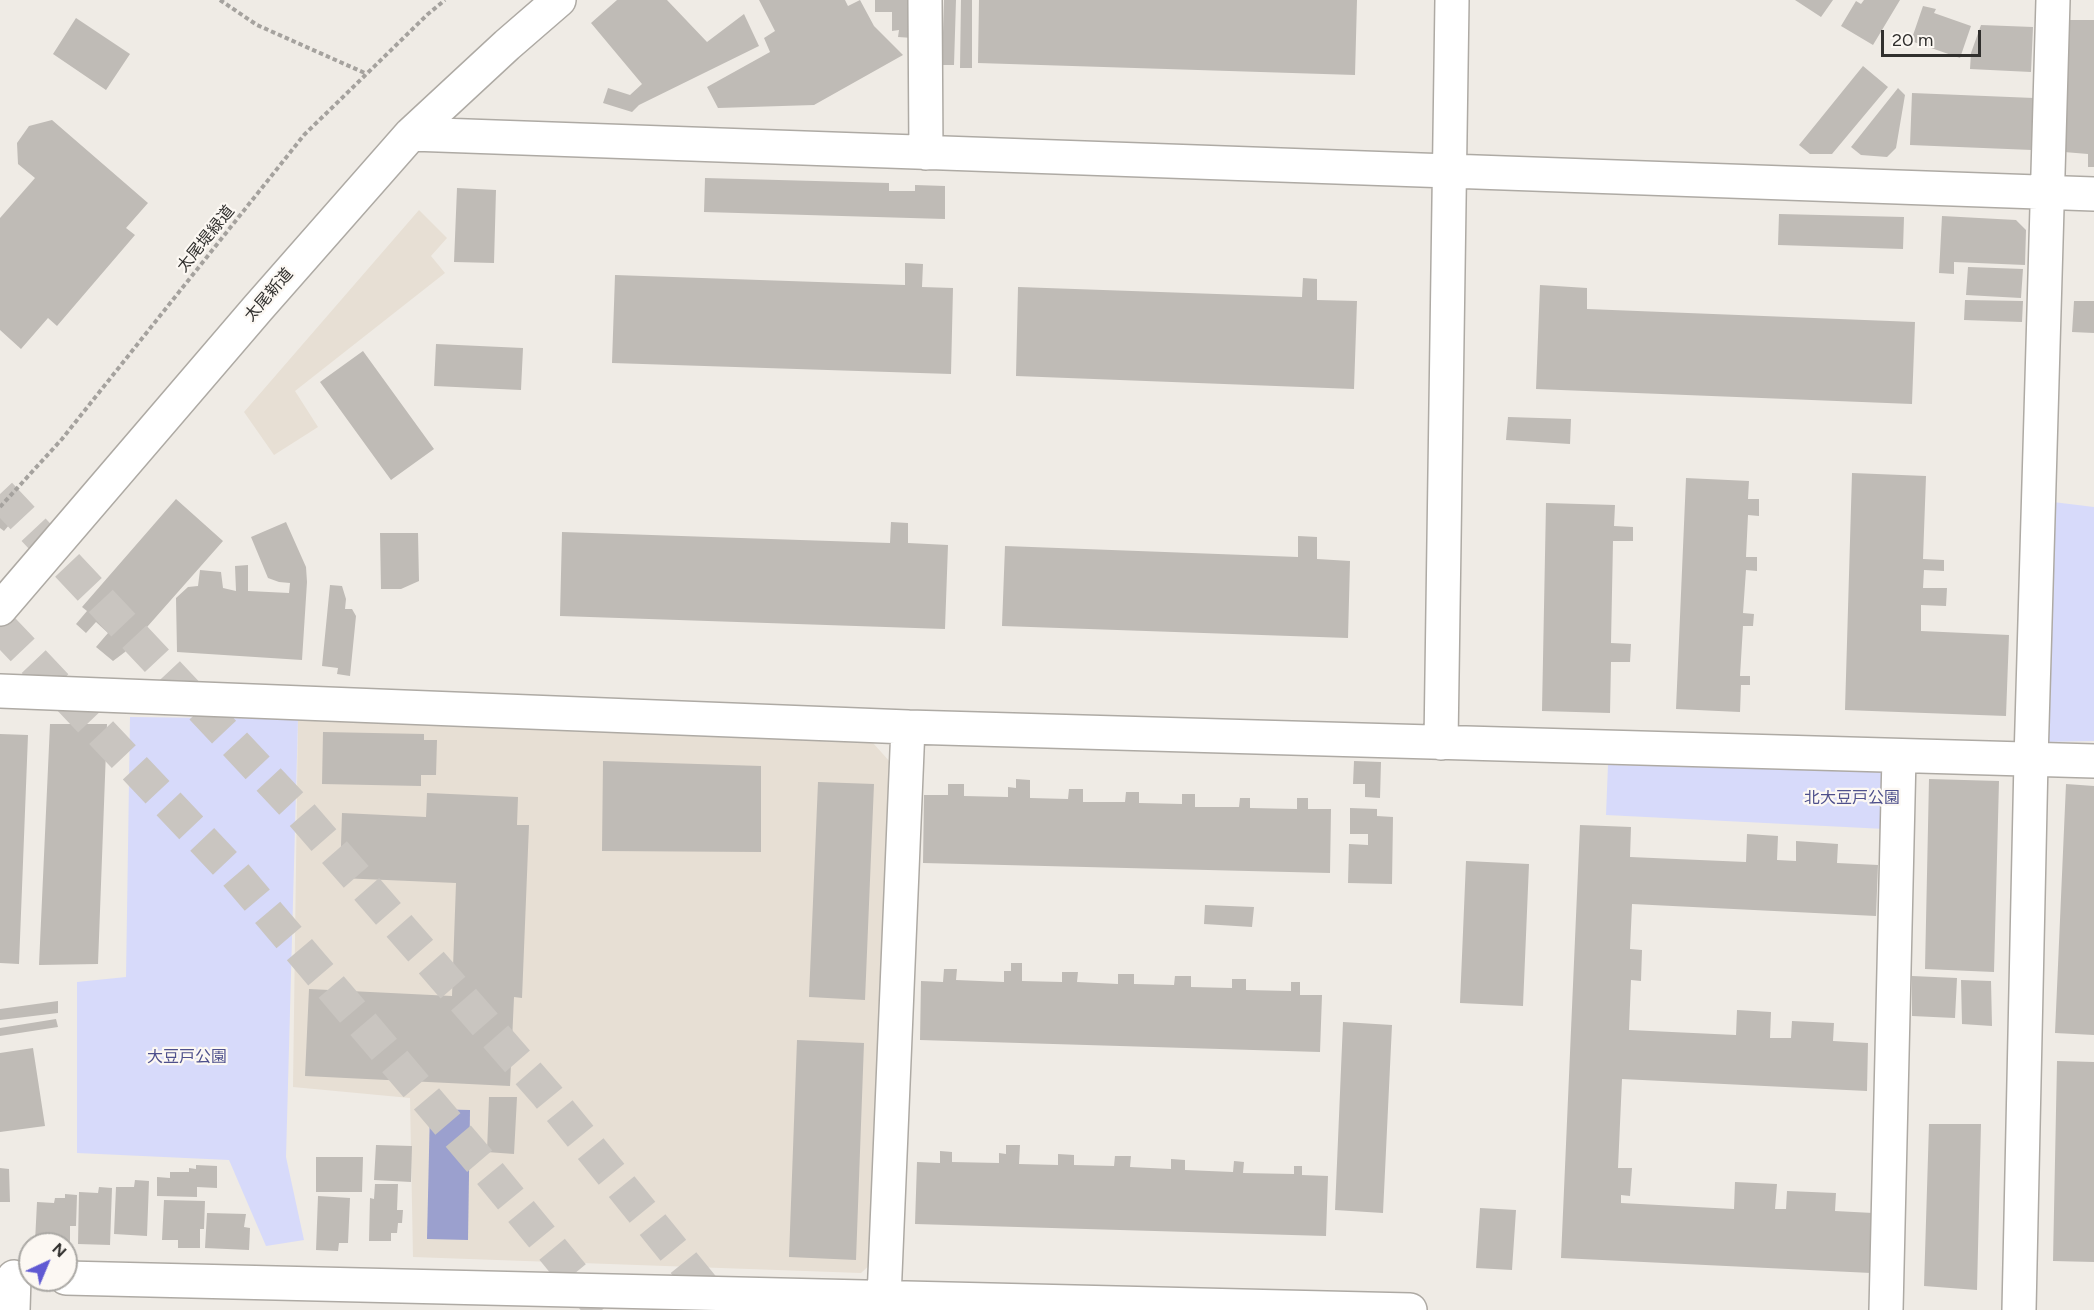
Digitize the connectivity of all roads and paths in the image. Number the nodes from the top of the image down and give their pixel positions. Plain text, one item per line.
1 (220, 0) edge
2 (445, 0) edge
3 (559, 0) edge
4 (925, 0) edge
5 (1452, 0) edge
6 (2053, 0) edge
7 (367, 74) junction
8 (411, 134) junction
9 (926, 153) junction
10 (1450, 172) junction
11 (2047, 193) junction
12 (2094, 194) edge
13 (0, 507) edge
14 (0, 609) edge
15 (0, 691) edge
16 (908, 727) junction
17 (1441, 743) junction
18 (1899, 756) junction
19 (2031, 760) junction
20 (2094, 761) edge
21 (15, 1276) edge
22 (78, 1278) edge
23 (884, 1298) junction
24 (1127, 1307) edge
25 (13, 1310) edge
26 (1410, 1310) edge
27 (1886, 1310) edge
28 (2019, 1310) edge

1 - 7 path
2 - 7 path, 太尾堤緑道
3 - 8 street, 太尾新道
4 - 9 street
5 - 10 street
6 - 11 street
7 - 13 path, 太尾堤緑道
8 - 9 street
8 - 14 street, 太尾新道
9 - 10 street
10 - 11 street
10 - 17 street
11 - 12 street
11 - 19 street
15 - 16 street
16 - 17 street
16 - 23 street
17 - 18 street
18 - 19 street
18 - 27 street
19 - 20 street
19 - 28 street
21 - 25 street
22 - 23 street
23 - 24 street
24 - 26 street

